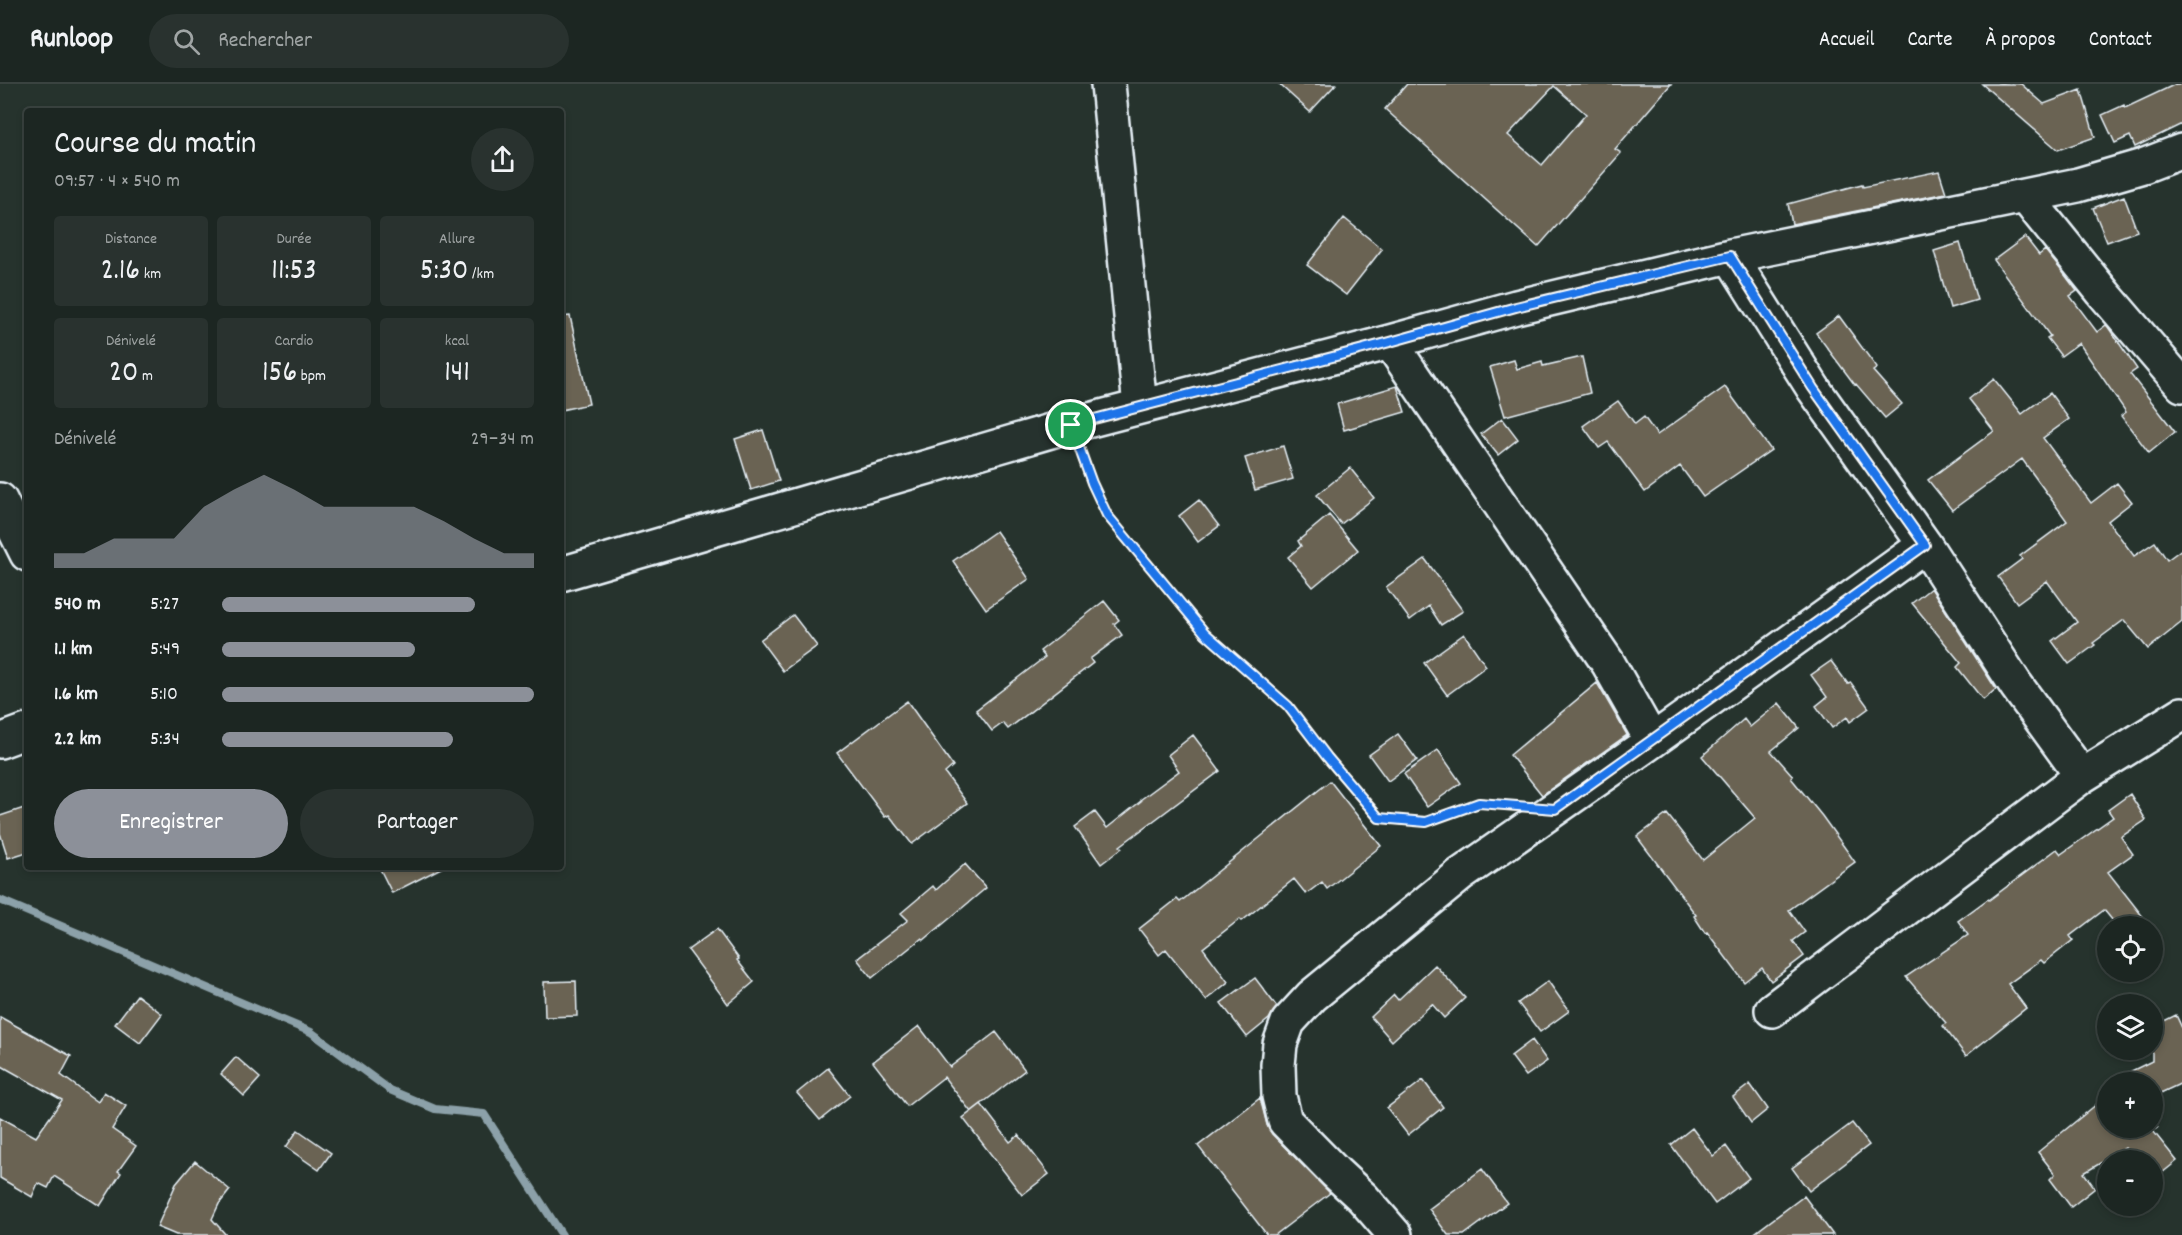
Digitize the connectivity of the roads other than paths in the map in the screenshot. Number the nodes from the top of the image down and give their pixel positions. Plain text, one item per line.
1 (1108, 84) edge
2 (2182, 152) edge
3 (2026, 197) junction
4 (1730, 256) junction
5 (1390, 342) junction
6 (2182, 385) edge
7 (1140, 407) junction
8 (0, 500) edge
9 (1925, 545) junction
10 (24, 548) edge
11 (564, 573) edge
12 (2182, 714) edge
13 (24, 732) edge
14 (0, 741) edge
15 (1652, 741) junction
16 (2082, 776) junction
17 (1772, 1010) dead end
18 (1395, 1235) edge

1 - 7 street
2 - 3 street
3 - 4 street
3 - 6 street
4 - 5 street
4 - 9 street
5 - 7 street
5 - 15 street
7 - 11 street
8 - 10 street
9 - 15 street
9 - 16 street
12 - 16 street
13 - 14 street
15 - 18 street
16 - 17 street

